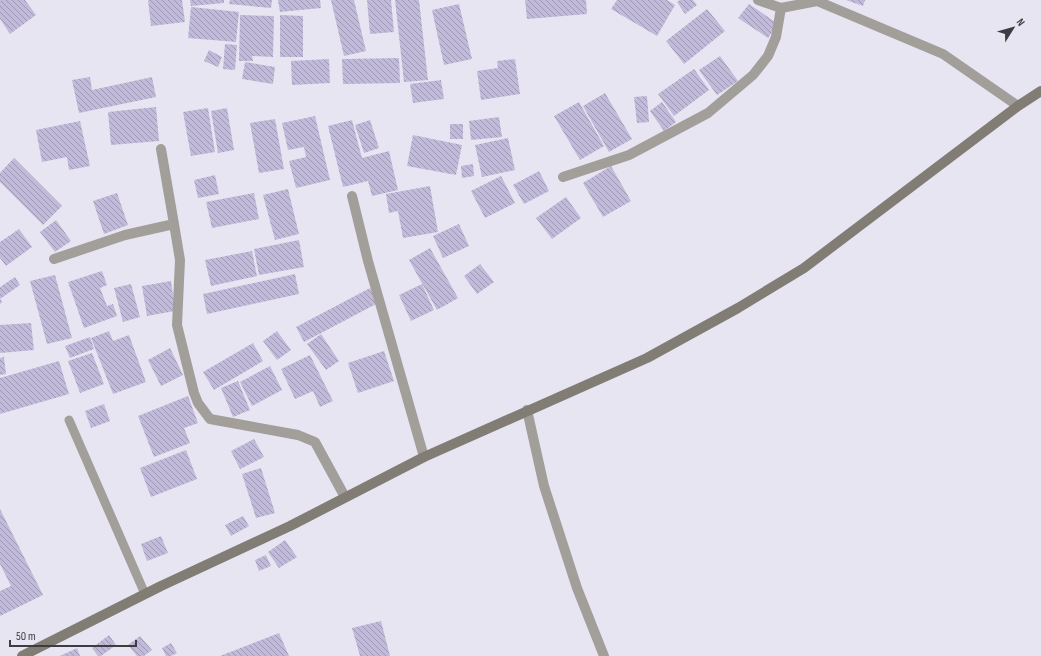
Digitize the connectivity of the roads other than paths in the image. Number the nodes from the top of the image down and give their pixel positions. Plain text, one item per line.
1 (758, 0) edge
2 (817, 0) edge
3 (781, 8) junction
4 (1041, 91) edge
5 (1018, 106) junction
6 (161, 149) dead end
7 (563, 177) dead end
8 (352, 196) dead end
9 (174, 224) junction
10 (54, 259) dead end
11 (527, 410) junction
12 (69, 420) dead end
13 (424, 457) junction
14 (345, 497) junction
15 (145, 594) junction
16 (22, 656) edge
17 (604, 656) edge

1 - 3 street
2 - 3 street
2 - 5 street
3 - 7 street
4 - 5 street
5 - 11 street
6 - 9 street
8 - 13 street
9 - 10 street
9 - 14 street
11 - 13 street
11 - 17 street
12 - 15 lane
13 - 14 street
14 - 15 street
15 - 16 street

